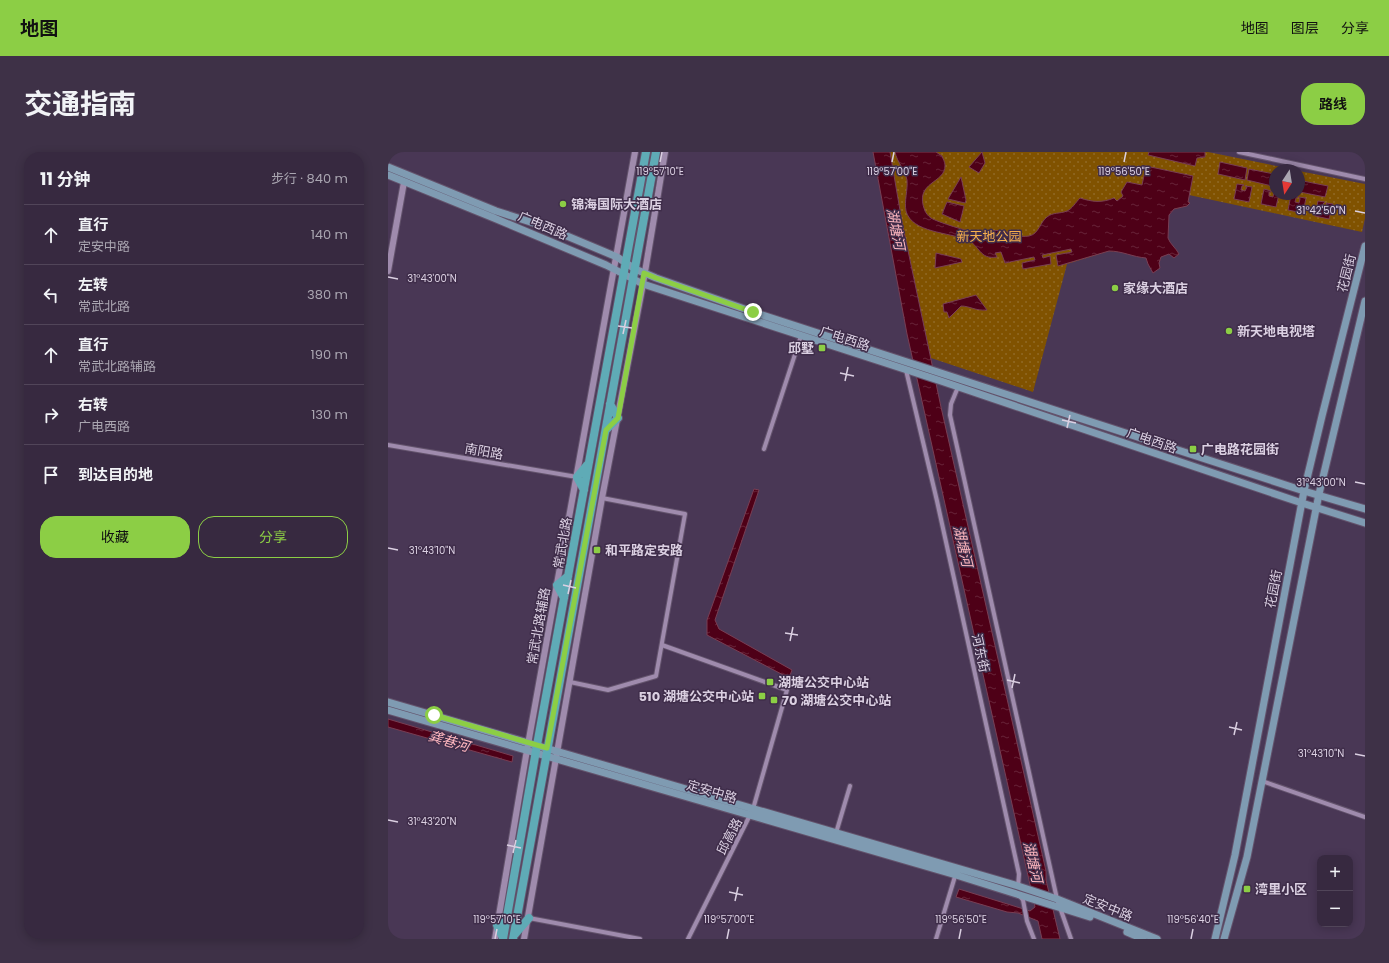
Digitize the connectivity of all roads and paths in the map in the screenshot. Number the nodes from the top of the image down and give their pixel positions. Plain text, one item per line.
1 (635, 152) edge
2 (646, 152) edge
3 (656, 152) edge
4 (665, 152) edge
5 (1239, 152) edge
6 (388, 167) edge
7 (388, 175) edge
8 (1365, 179) edge
9 (404, 182) junction
10 (1365, 246) edge
11 (617, 257) junction
12 (626, 263) junction
13 (614, 269) junction
14 (635, 269) junction
15 (388, 271) edge
16 (644, 273) junction
17 (623, 274) junction
18 (633, 279) junction
19 (643, 284) junction
20 (1365, 301) edge
21 (801, 336) junction
22 (910, 371) junction
23 (958, 387) junction
24 (610, 404) junction
25 (618, 418) junction
26 (606, 430) junction
27 (388, 444) edge
28 (764, 449) dead end
29 (589, 463) junction
30 (577, 477) junction
31 (584, 490) junction
32 (1304, 490) junction
33 (1319, 494) junction
34 (602, 498) junction
35 (1302, 503) junction
36 (1316, 508) junction
37 (1365, 509) edge
38 (1365, 523) edge
39 (568, 576) junction
40 (557, 584) junction
41 (564, 598) junction
42 (662, 646) junction
43 (570, 682) junction
44 (388, 702) edge
45 (388, 710) edge
46 (527, 746) junction
47 (536, 749) junction
48 (546, 752) junction
49 (556, 755) junction
50 (1262, 780) junction
51 (850, 786) dead end
52 (752, 812) junction
53 (1365, 817) edge
54 (835, 836) junction
55 (956, 872) junction
56 (1018, 886) junction
57 (1024, 895) junction
58 (1055, 902) junction
59 (506, 918) junction
60 (529, 918) junction
61 (497, 925) junction
62 (514, 937) edge
63 (500, 939) edge
64 (524, 939) edge
65 (640, 939) edge
66 (688, 939) edge
67 (936, 939) edge
68 (1034, 939) edge
69 (1071, 939) edge
70 (1143, 939) edge
71 (1157, 939) edge
72 (1214, 939) edge
73 (1224, 939) edge

1 - 11 street
2 - 12 main road, 常武北路
3 - 14 main road, 常武北路
4 - 16 street
5 - 8 street
6 - 11 main road, 广电西路
7 - 9 main road, 广电西路
9 - 13 main road, 广电西路
9 - 15 street
10 - 32 main road, 花园街
11 - 12 main road, 广电西路
11 - 13 street, 常武北路辅路
12 - 14 main road, 广电西路
12 - 17 main road, 常武北路
13 - 17 main road, 广电西路
13 - 30 street, 常武北路辅路
14 - 16 main road, 广电西路
14 - 18 main road, 常武北路
16 - 19 street
16 - 32 main road, 广电西路
17 - 18 main road, 广电西路
17 - 29 main road, 常武北路
18 - 19 main road, 广电西路
18 - 24 main road, 常武北路
19 - 21 main road, 广电西路
19 - 25 street
20 - 33 main road, 花园街
21 - 22 main road, 广电西路
21 - 28 street
22 - 23 main road, 广电西路
22 - 56 street, 河东街
23 - 35 main road, 广电西路
23 - 58 street
24 - 25 main road
24 - 26 main road, 常武北路
25 - 26 main road
25 - 34 street
26 - 48 main road, 常武北路
27 - 30 street, 南阳路
29 - 30 main road
29 - 31 main road, 常武北路
30 - 31 main road
30 - 40 street, 常武北路辅路
31 - 39 main road, 常武北路
32 - 33 main road, 广电西路
32 - 35 main road, 花园街
33 - 36 main road, 花园街
33 - 37 main road
34 - 42 street
34 - 43 street
35 - 36 main road, 广电西路
35 - 72 main road, 花园街
36 - 38 main road
36 - 50 main road, 花园街
39 - 40 main road
39 - 41 main road, 常武北路
40 - 41 main road
40 - 46 street, 常武北路辅路
41 - 47 main road, 常武北路
42 - 43 street
42 - 52 street, 邱高路
43 - 49 street
44 - 46 main road, 定安中路
45 - 46 main road, 定安中路
46 - 47 main road, 定安中路
46 - 61 street, 常武北路辅路
47 - 48 main road, 定安中路
47 - 59 main road, 常武北路
48 - 49 main road, 定安中路
48 - 62 main road, 常武北路
49 - 52 main road, 定安中路
49 - 60 street
50 - 53 street
50 - 73 main road, 花园街
51 - 54 street
52 - 54 main road, 定安中路
52 - 66 street, 邱高路
54 - 55 main road, 定安中路
55 - 56 main road, 定安中路
55 - 57 main road, 定安中路
55 - 67 street
56 - 57 main road, 定安中路
57 - 58 main road
57 - 68 street
58 - 69 street
58 - 70 main road, 定安中路
58 - 71 main road, 定安中路
59 - 61 main road
59 - 63 main road, 常武北路
60 - 62 main road
60 - 64 street
60 - 65 street
61 - 63 main road

